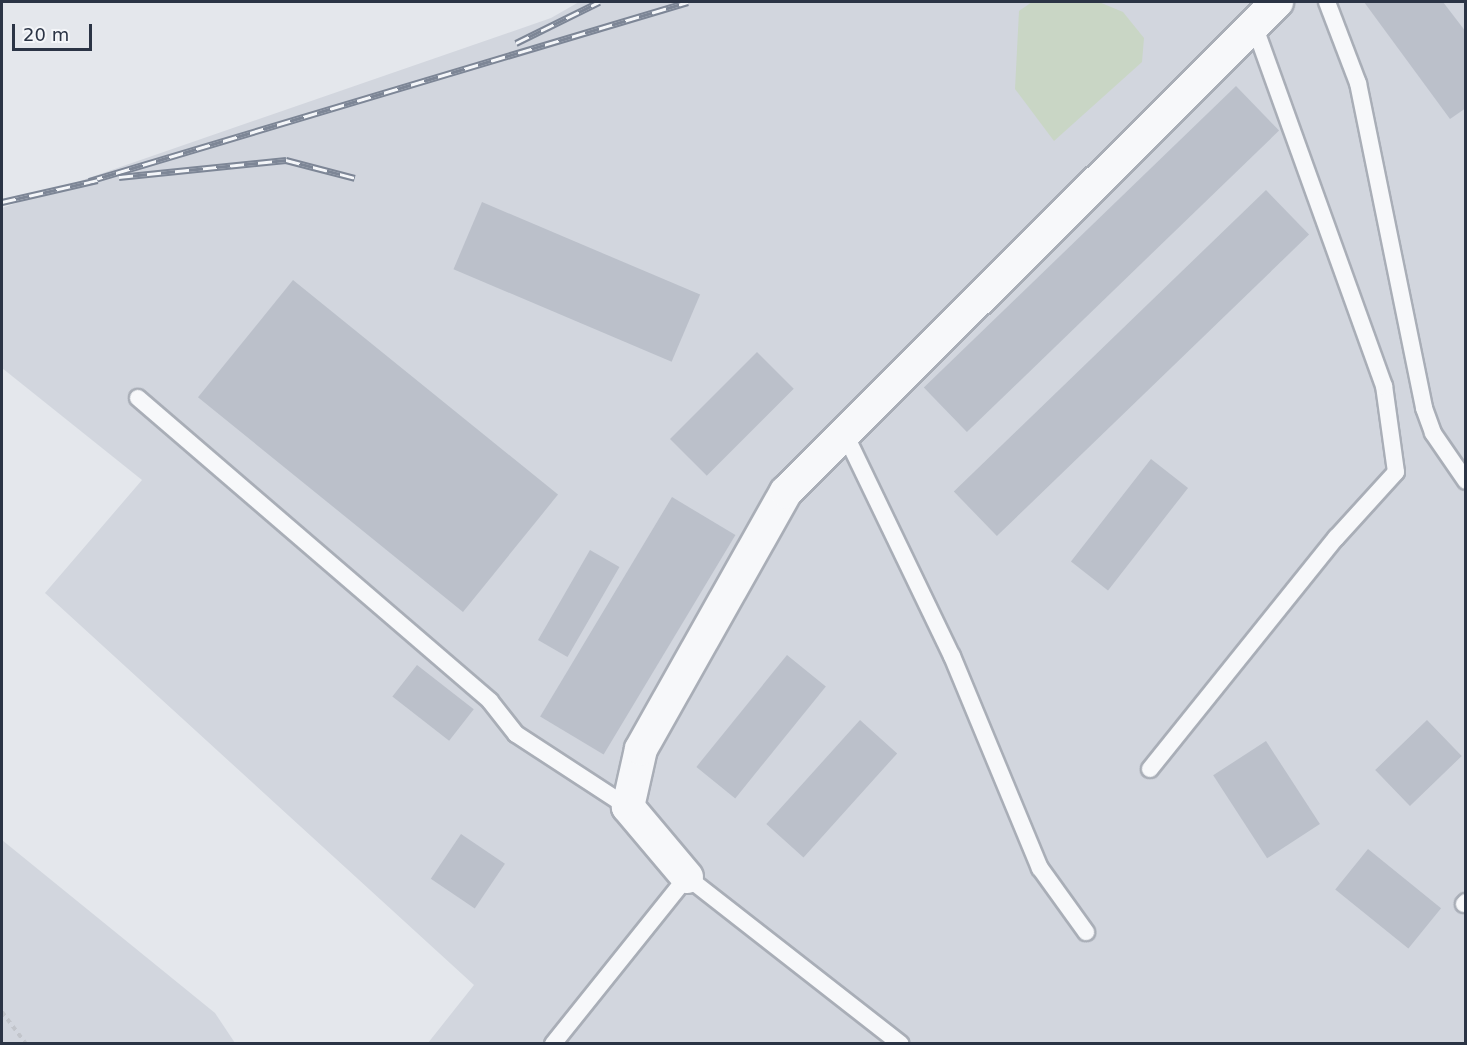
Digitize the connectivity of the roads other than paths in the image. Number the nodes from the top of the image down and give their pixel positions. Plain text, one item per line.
1 (1277, 2) edge
2 (1327, 2) edge
3 (1254, 25) junction
4 (138, 398) dead end
5 (845, 434) junction
6 (1466, 481) edge
7 (1150, 769) dead end
8 (628, 807) junction
9 (687, 877) junction
10 (1086, 932) dead end
11 (553, 1044) edge
12 (902, 1044) edge

1 - 3 street
2 - 6 lane
3 - 5 street
3 - 7 lane
4 - 8 lane
5 - 8 street
5 - 10 lane
8 - 9 street
9 - 11 lane
9 - 12 lane

